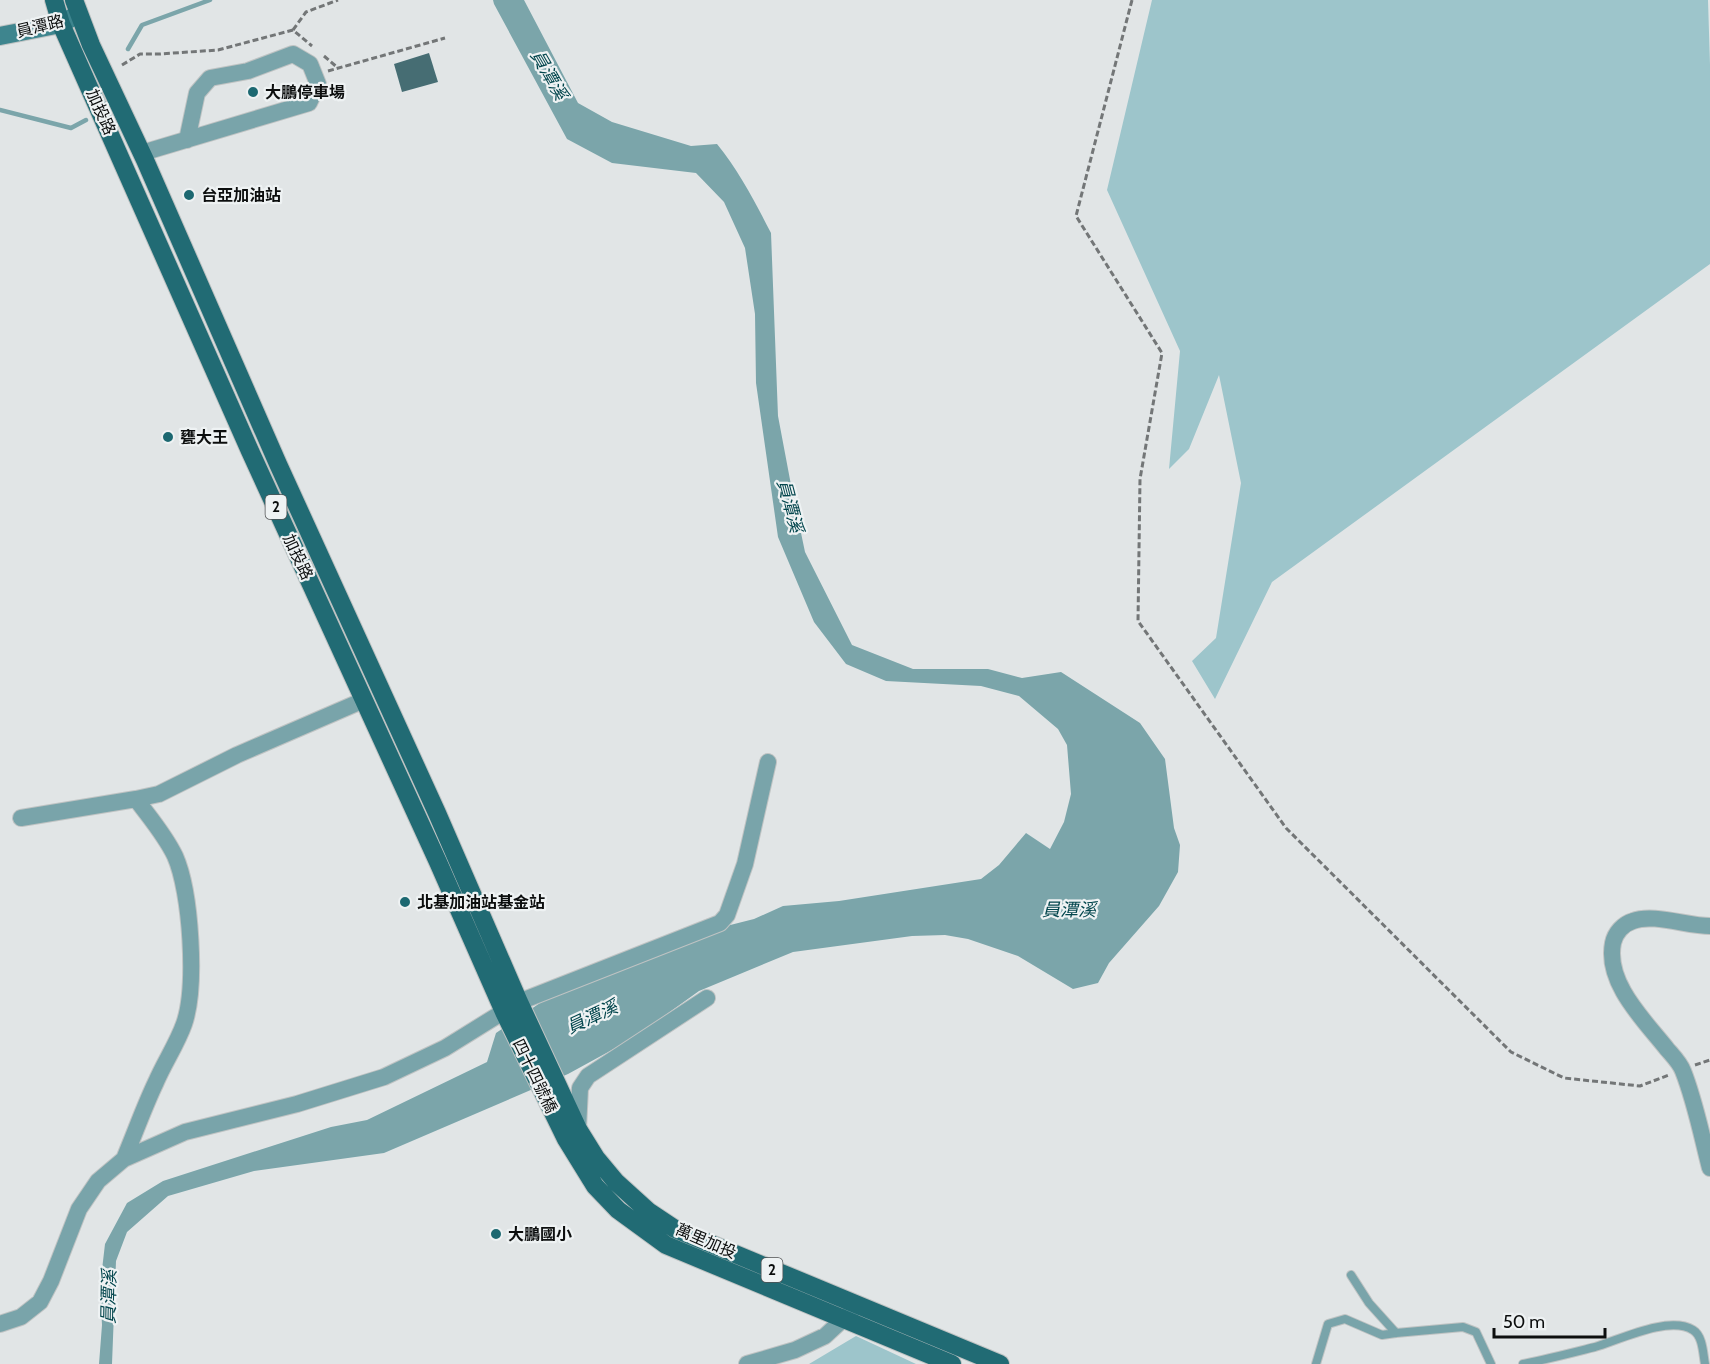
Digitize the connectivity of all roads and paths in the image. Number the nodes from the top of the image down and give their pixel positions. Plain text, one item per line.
1 (54, 0) edge
2 (338, 0) edge
3 (1132, 0) edge
4 (76, 7) edge
5 (61, 24) junction
6 (292, 30) junction
7 (0, 36) edge
8 (445, 38) dead end
9 (122, 65) dead end
10 (339, 68) junction
11 (314, 75) junction
12 (187, 140) junction
13 (142, 153) junction
14 (364, 700) junction
15 (768, 762) dead end
16 (136, 800) junction
17 (21, 818) dead end
18 (1710, 926) edge
19 (707, 998) dead end
20 (519, 1002) junction
21 (504, 1012) junction
22 (1683, 1069) junction
23 (572, 1134) junction
24 (124, 1159) junction
25 (1710, 1168) edge
26 (1351, 1275) dead end
27 (858, 1305) junction
28 (845, 1319) junction
29 (0, 1324) edge
30 (1396, 1332) junction
31 (747, 1364) edge
32 (952, 1364) edge
33 (1000, 1364) edge
34 (1316, 1364) edge
35 (1491, 1364) edge
36 (1523, 1364) edge
37 (1705, 1364) edge

1 - 5 main road, 加投路 / 2
2 - 6 path
3 - 22 path
4 - 5 street, 員潭路
4 - 13 main road, 加投路 / 2
5 - 7 street, 員潭路
5 - 14 main road, 加投路 / 2
6 - 9 path
6 - 10 path
8 - 10 path
10 - 11 path
11 - 12 street
11 - 12 street
12 - 13 street
13 - 20 main road, 加投路 / 2
14 - 16 street
14 - 21 main road, 加投路 / 2
15 - 20 street
16 - 17 street
16 - 24 street
18 - 22 street
19 - 23 street
20 - 21 street
20 - 23 main road, 四十四號橋 / 2
21 - 23 main road, 四十四號橋 / 2
21 - 24 street
22 - 25 street
23 - 27 main road, 萬里加投 / 2
23 - 28 main road, 萬里加投 / 2
24 - 29 street
26 - 30 lane
27 - 28 street
27 - 33 main road, 萬里加投 / 2
28 - 31 street
28 - 32 main road, 萬里加投 / 2
30 - 34 lane
30 - 35 lane
36 - 37 lane

